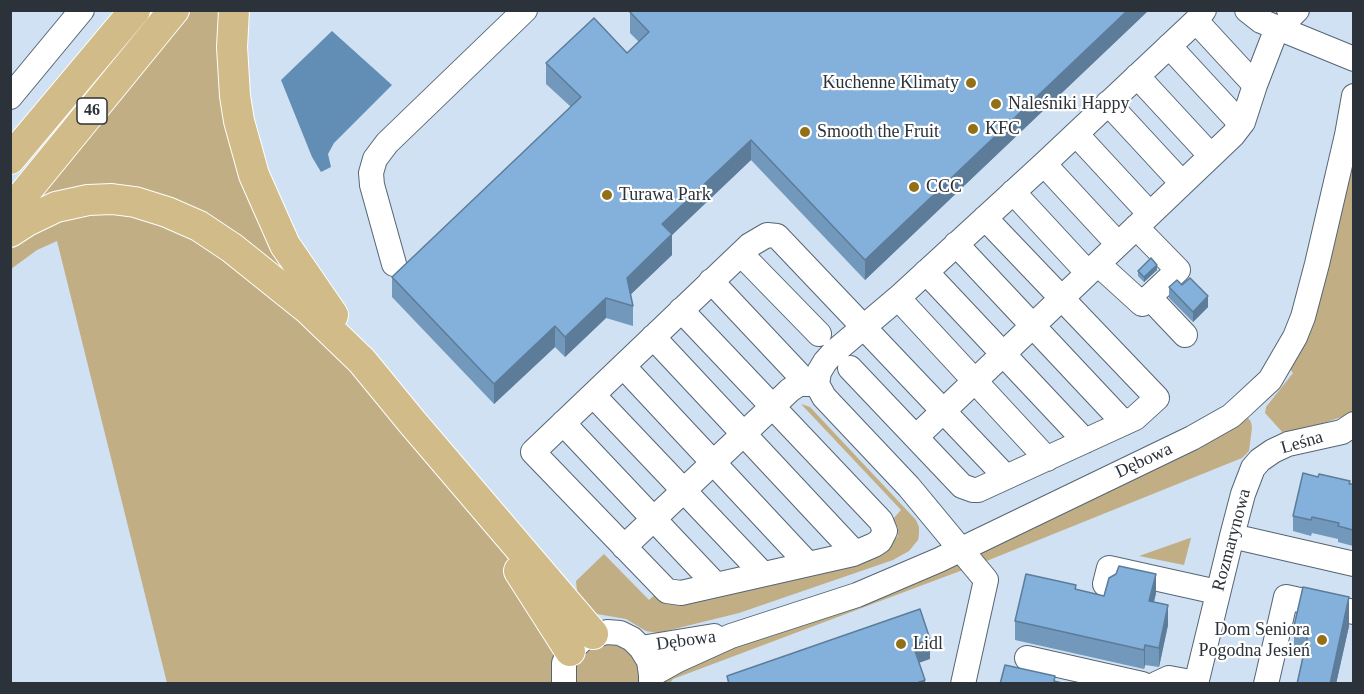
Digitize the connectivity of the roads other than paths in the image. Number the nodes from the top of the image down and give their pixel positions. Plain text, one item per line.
1 (82, 10) edge
2 (135, 10) edge
3 (174, 10) edge
4 (234, 10) edge
5 (525, 10) edge
6 (1247, 10) edge
7 (1297, 10) edge
8 (1200, 16) edge
9 (1283, 19) edge
10 (1168, 46) junction
11 (1353, 59) edge
12 (1137, 76) junction
13 (1255, 85) junction
14 (1353, 96) edge
15 (10, 97) edge
16 (1108, 103) junction
17 (1241, 124) junction
18 (1076, 134) junction
19 (1211, 156) junction
20 (10, 159) edge
21 (1044, 164) junction
22 (1182, 183) junction
23 (1013, 192) junction
24 (10, 211) edge
25 (985, 218) junction
26 (1143, 220) junction
27 (10, 232) edge
28 (956, 244) junction
29 (1118, 244) junction
30 (741, 254) junction
31 (394, 264) dead end
32 (1093, 268) junction
33 (926, 272) junction
34 (711, 281) junction
35 (1140, 296) junction
36 (898, 298) junction
37 (1062, 298) junction
38 (681, 310) junction
39 (864, 326) junction
40 (1033, 326) junction
41 (819, 334) dead end
42 (1185, 335) dead end
43 (653, 338) junction
44 (1003, 354) junction
45 (362, 361) junction
46 (623, 366) junction
47 (850, 368) dead end
48 (975, 381) junction
49 (812, 383) junction
50 (593, 395) junction
51 (772, 405) junction
52 (944, 411) junction
53 (563, 423) junction
54 (1124, 423) junction
55 (743, 433) junction
56 (1350, 433) edge
57 (916, 437) junction
58 (1085, 441) junction
59 (1047, 459) junction
60 (713, 461) junction
61 (1253, 468) joint
62 (1006, 477) junction
63 (683, 490) junction
64 (654, 518) junction
65 (1232, 536) junction
66 (624, 546) junction
67 (961, 549) junction
68 (855, 553) junction
69 (808, 564) junction
70 (1353, 564) edge
71 (763, 574) junction
72 (1105, 584) edge
73 (716, 585) junction
74 (1217, 592) junction
75 (1353, 612) edge
76 (731, 636) junction
77 (582, 643) junction
78 (641, 648) junction
79 (1027, 658) dead end
80 (651, 679) edge
81 (1196, 683) edge
82 (564, 684) edge
83 (963, 684) edge
84 (1142, 684) edge
85 (1156, 684) edge
86 (1266, 684) edge

1 - 15 street
2 - 20 main road, 46
3 - 24 main road, 46
4 - 45 main road
5 - 31 street
6 - 9 street
7 - 9 street
8 - 10 street
8 - 13 street
9 - 11 street
9 - 13 street
10 - 12 street
10 - 17 street
12 - 16 street
12 - 19 street
13 - 17 street
14 - 67 street, Dębowa
16 - 18 street
16 - 22 street
17 - 19 street
18 - 21 street
18 - 26 street
19 - 22 street
21 - 23 street
21 - 29 street
22 - 26 street
23 - 25 street
23 - 32 street
25 - 28 street
25 - 37 street
26 - 29 street
26 - 35 street
27 - 45 main road
28 - 33 street
28 - 40 street
29 - 32 street
30 - 34 street
30 - 39 street
30 - 41 street
32 - 35 street
32 - 37 street
33 - 36 street
33 - 44 street
34 - 38 street
34 - 49 street
35 - 42 street
36 - 39 street
36 - 48 street
37 - 40 street
37 - 54 street
38 - 43 street
38 - 51 street
39 - 49 street
39 - 52 street
40 - 44 street
40 - 54 street
43 - 46 street
43 - 55 street
44 - 48 street
44 - 58 street
45 - 77 main road
46 - 50 street
46 - 60 street
47 - 57 street
48 - 52 street
48 - 59 street
49 - 51 street
49 - 67 street
50 - 53 street
50 - 63 street
51 - 55 street
51 - 68 street
52 - 57 street
52 - 62 street
53 - 64 street
53 - 66 street
54 - 58 street
55 - 60 street
55 - 68 street
56 - 61 street, Leśna
57 - 62 street
58 - 59 street
59 - 62 street
60 - 63 street
60 - 69 street
61 - 65 street, Rozmarynowa
63 - 64 street
63 - 71 street
64 - 66 street
64 - 73 street
65 - 70 street
65 - 74 street, Rozmarynowa
66 - 73 street
67 - 76 street, Dębowa
67 - 83 street
68 - 69 street
69 - 71 street
71 - 73 street
72 - 74 street
74 - 81 street, Rozmarynowa
75 - 86 street
76 - 78 street, Dębowa
76 - 80 street, Dębowa
77 - 78 street
77 - 82 street
78 - 80 street
79 - 84 street
81 - 85 street

